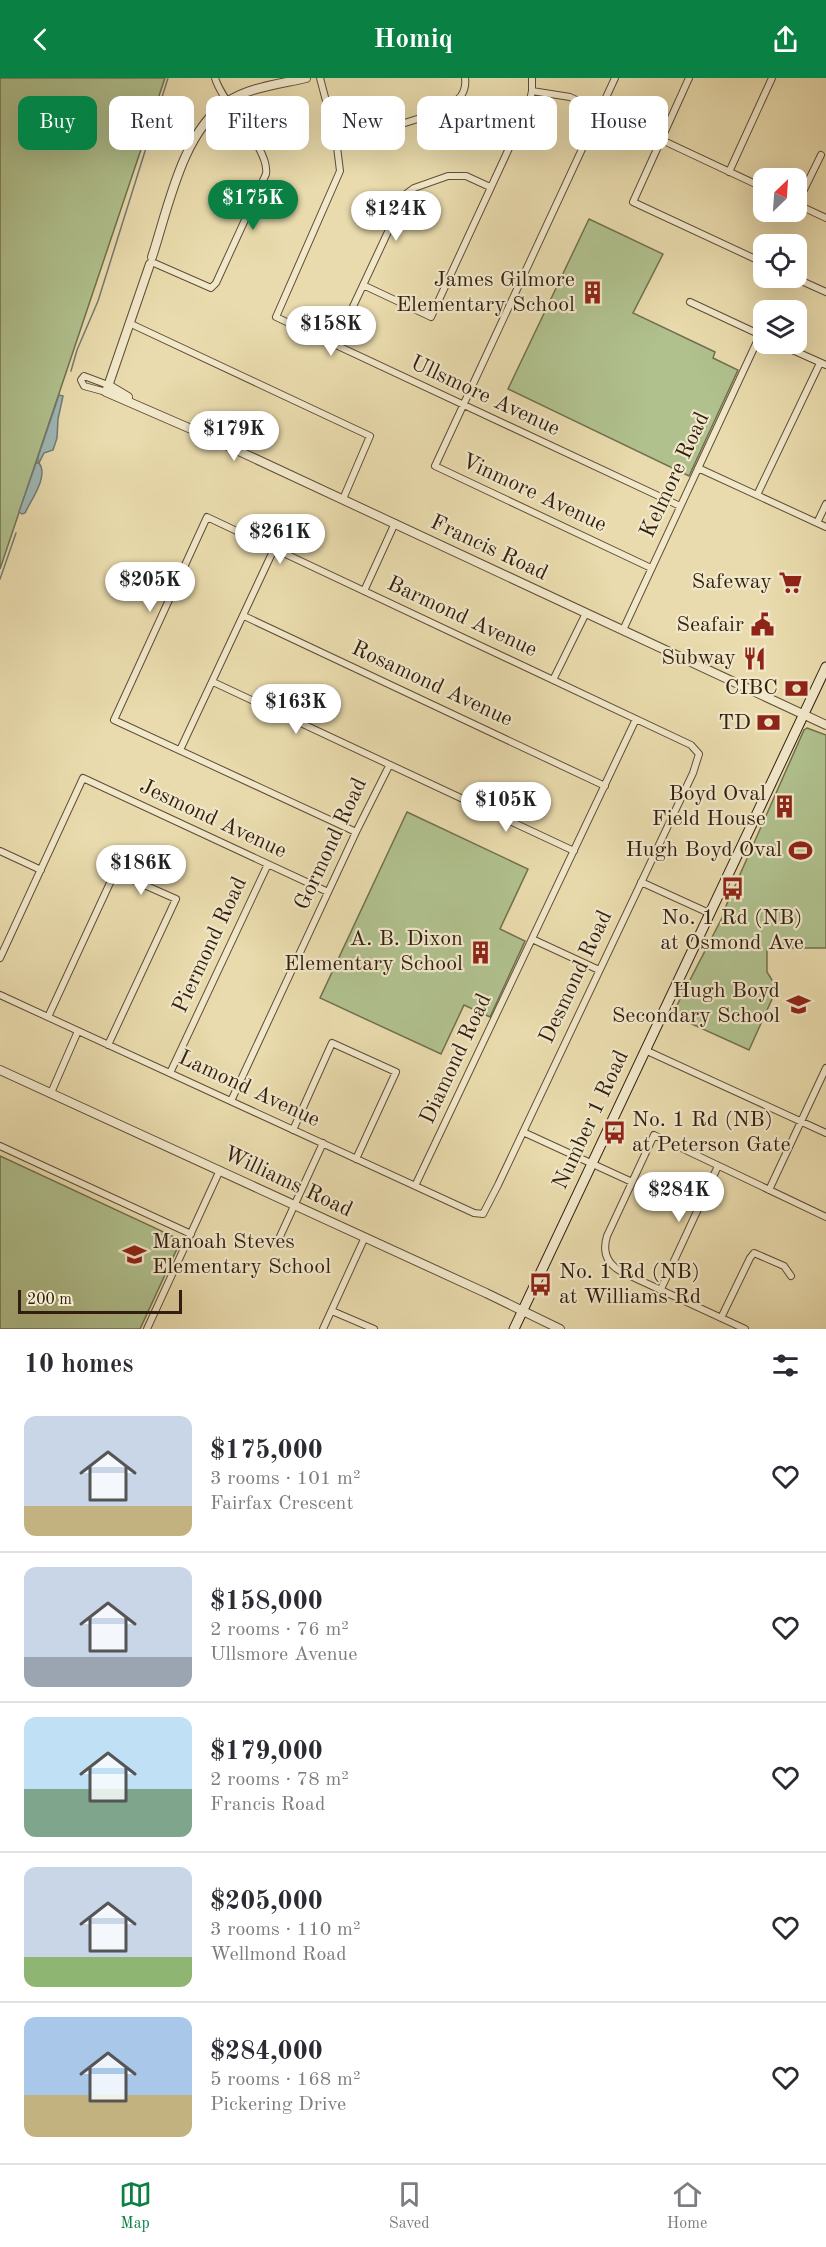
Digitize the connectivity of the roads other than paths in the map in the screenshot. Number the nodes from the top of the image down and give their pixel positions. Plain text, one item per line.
1 (215, 78) edge
2 (306, 78) edge
3 (320, 78) edge
4 (465, 78) edge
5 (532, 78) edge
6 (615, 78) edge
7 (689, 78) edge
8 (772, 78) edge
9 (532, 91) junction
10 (224, 96) edge
11 (242, 96) edge
12 (325, 96) edge
13 (607, 96) edge
14 (569, 98) edge
15 (206, 122) edge
16 (405, 122) edge
17 (668, 123) edge
18 (668, 144) edge
19 (258, 150) edge
20 (338, 150) edge
21 (582, 150) edge
22 (656, 150) edge
23 (821, 155) dead end
24 (729, 172) junction
25 (753, 183) edge
26 (807, 184) edge
27 (490, 187) junction
28 (807, 209) edge
29 (826, 218) edge
30 (753, 258) edge
31 (152, 262) junction
32 (807, 283) edge
33 (363, 285) junction
34 (826, 292) edge
35 (690, 302) dead end
36 (129, 323) junction
37 (753, 332) edge
38 (335, 345) junction
39 (753, 354) edge
40 (800, 354) edge
41 (823, 364) edge
42 (463, 405) junction
43 (698, 468) junction
44 (757, 495) junction
45 (343, 499) junction
46 (826, 504) edge
47 (680, 506) junction
48 (395, 523) junction
49 (817, 523) junction
50 (826, 527) edge
51 (274, 549) junction
52 (651, 568) junction
53 (364, 591) junction
54 (586, 613) junction
55 (243, 616) junction
56 (623, 630) junction
57 (826, 667) edge
58 (553, 680) junction
59 (213, 682) junction
60 (803, 714) junction
61 (636, 719) junction
62 (826, 725) edge
63 (180, 750) junction
64 (699, 754) joint
65 (389, 766) junction
66 (605, 786) junction
67 (356, 832) junction
68 (0, 851) edge
69 (574, 851) junction
70 (268, 864) junction
71 (41, 870) junction
72 (641, 882) junction
73 (328, 892) junction
74 (709, 913) junction
75 (532, 939) junction
76 (0, 958) edge
77 (599, 970) junction
78 (0, 995) edge
79 (48, 1017) junction
80 (78, 1031) junction
81 (108, 1045) junction
82 (645, 1050) junction
83 (826, 1068) edge
84 (0, 1070) edge
85 (170, 1073) junction
86 (51, 1093) junction
87 (231, 1101) junction
88 (801, 1121) junction
89 (293, 1130) junction
90 (523, 1132) junction
91 (826, 1133) edge
92 (323, 1143) junction
93 (0, 1146) edge
94 (356, 1159) junction
95 (591, 1164) junction
96 (718, 1166) junction
97 (220, 1170) junction
98 (632, 1182) junction
99 (415, 1186) junction
100 (769, 1190) junction
101 (295, 1205) junction
102 (483, 1214) joint
103 (826, 1217) edge
104 (191, 1234) junction
105 (365, 1237) junction
106 (277, 1243) dead end
107 (791, 1276) dead end
108 (661, 1290) junction
109 (332, 1311) junction
110 (522, 1311) junction
111 (721, 1318) junction
112 (147, 1329) edge
113 (323, 1329) edge
114 (374, 1329) edge
115 (514, 1329) edge
116 (560, 1329) edge
117 (745, 1329) edge

1 - 10 street
2 - 11 street
3 - 12 street
4 - 16 street
5 - 9 street
6 - 13 street
7 - 17 street
8 - 24 street
9 - 14 street
9 - 27 street
15 - 31 street
18 - 24 street
19 - 31 street
20 - 38 street, Ullsmore Avenue
21 - 42 street
22 - 30 street
23 - 26 street
24 - 25 street
27 - 33 street
27 - 33 street
28 - 29 street
31 - 36 street
32 - 34 street
33 - 38 street
35 - 37 street
36 - 45 street, Francis Road
36 - 45 street
38 - 42 street, Ullsmore Avenue
39 - 43 street, Kelmore Road
40 - 41 street
41 - 44 street
42 - 47 street, Ullsmore Avenue
42 - 52 street, Vinmore Avenue
43 - 44 street
43 - 47 street, Kelmore Road
44 - 49 street
45 - 48 street, Francis Road
46 - 49 street
47 - 52 street, Kelmore Road
48 - 53 street
48 - 54 street, Francis Road
49 - 50 street
51 - 53 street, Barmond Avenue
51 - 55 street
51 - 63 street, Barmond Avenue
52 - 56 street, Kelmore Road
53 - 58 street, Barmond Avenue
54 - 56 street, Francis Road
54 - 58 street
55 - 59 street
55 - 66 street, Rosamond Avenue
56 - 60 street, Francis Road
57 - 60 main road, Number 1 Road
58 - 61 street, Barmond Avenue
59 - 63 street
59 - 65 street
60 - 62 street, Francis Road
60 - 74 main road, Number 1 Road
61 - 64 street, Barmond Avenue
61 - 66 street, Diamond Road
63 - 67 street
64 - 72 street, Desmond Road
65 - 67 street, Gormond Road
65 - 69 street
66 - 69 street, Diamond Road
67 - 73 street, Gormond Road
68 - 71 street
69 - 75 street, Diamond Road
70 - 71 street, Jesmond Avenue
70 - 73 street, Jesmond Avenue
70 - 85 street, Piermond Road
71 - 76 street
72 - 74 street
72 - 77 street, Desmond Road
73 - 87 street, Gormond Road
74 - 82 main road, Number 1 Road
75 - 77 street
75 - 99 street, Diamond Road
77 - 90 street, Desmond Road
78 - 79 street, Lamond Avenue
79 - 80 street, Lamond Avenue
79 - 81 street
80 - 81 street, Lamond Avenue
80 - 86 street
81 - 85 street, Lamond Avenue
82 - 88 street
82 - 95 main road, Number 1 Road
83 - 88 street
84 - 86 street, Williams Road
85 - 87 street, Lamond Avenue
86 - 97 street, Williams Road
87 - 89 street, Lamond Avenue
88 - 91 street
88 - 100 street
89 - 92 street, Lamond Avenue
89 - 94 street
90 - 95 street
90 - 102 street, Desmond Road
92 - 94 street, Lamond Avenue
92 - 101 street
93 - 104 street
94 - 99 street, Lamond Avenue
95 - 98 street
95 - 110 main road, Number 1 Road
96 - 98 street
96 - 100 street
96 - 108 street
97 - 101 street, Williams Road
97 - 104 street
98 - 108 street
99 - 102 street, Lamond Avenue
100 - 103 street
101 - 105 street, Williams Road
101 - 106 street
104 - 112 street
105 - 109 street
105 - 110 street, Williams Road
107 - 111 street
108 - 111 street
109 - 113 street
109 - 114 street
110 - 115 main road, Number 1 Road
110 - 116 street, Williams Road
111 - 117 street

